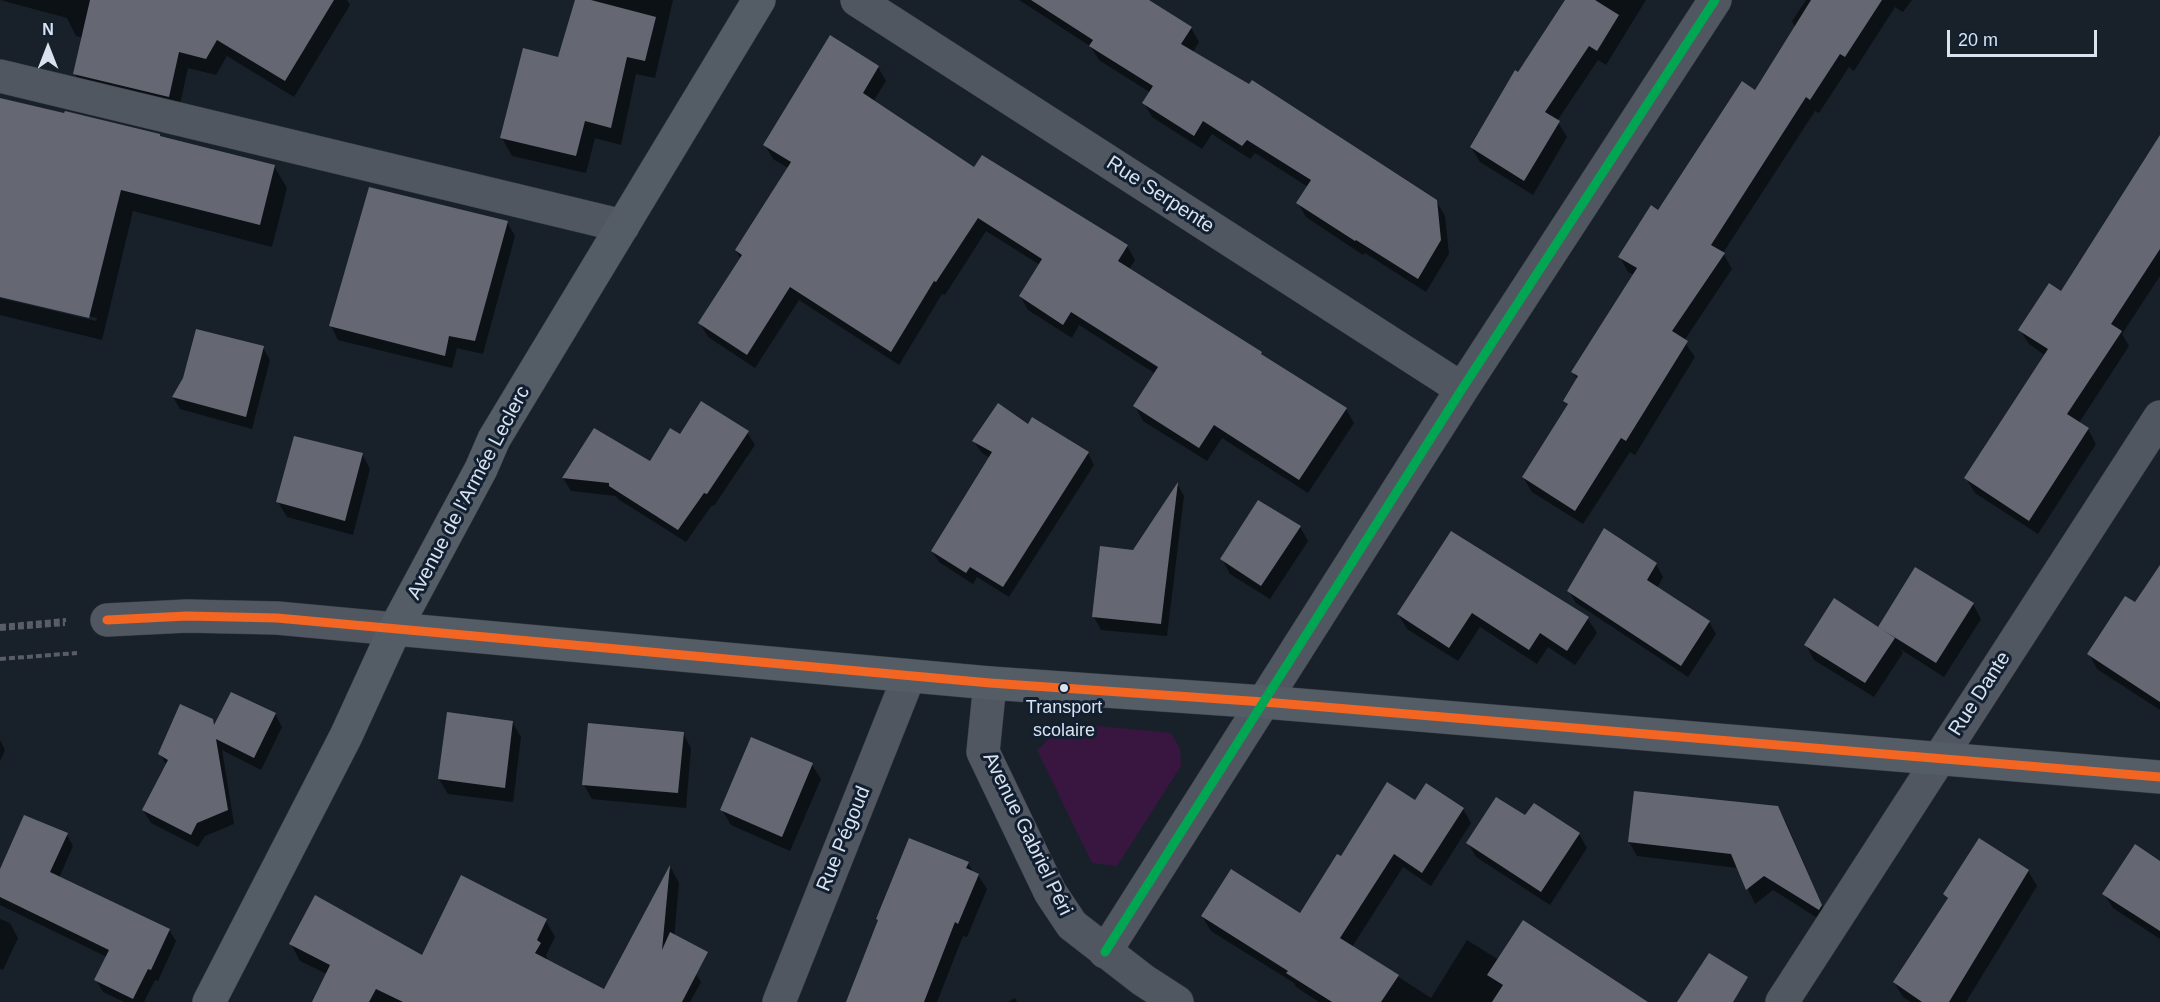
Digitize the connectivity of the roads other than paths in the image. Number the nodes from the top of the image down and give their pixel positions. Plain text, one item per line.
1 (759, 0) edge
2 (857, 0) edge
3 (1715, 0) edge
4 (0, 76) edge
5 (623, 226) junction
6 (1462, 389) junction
7 (2160, 417) edge
8 (108, 620) road end
9 (395, 629) junction
10 (909, 676) junction
11 (990, 683) junction
12 (1264, 702) junction
13 (1940, 758) junction
14 (2160, 777) edge
15 (1105, 952) junction
16 (209, 1002) edge
17 (778, 1002) edge
18 (1177, 1002) edge
19 (1782, 1002) edge

1 - 5 street, Avenue de l'Armée Leclerc
2 - 6 street, Rue Serpente
3 - 6 street
4 - 5 street
5 - 9 street, Avenue de l'Armée Leclerc
6 - 12 street
7 - 13 street, Rue Dante
8 - 9 street
9 - 10 street
9 - 16 street, Avenue de l'Armée Leclerc
10 - 11 street
10 - 17 street, Rue Pégoud
11 - 12 street
11 - 15 street, Avenue Gabriel Péri
12 - 13 street
12 - 15 street
13 - 14 street
13 - 19 street, Rue Dante
15 - 18 street, Avenue Gabriel Péri

